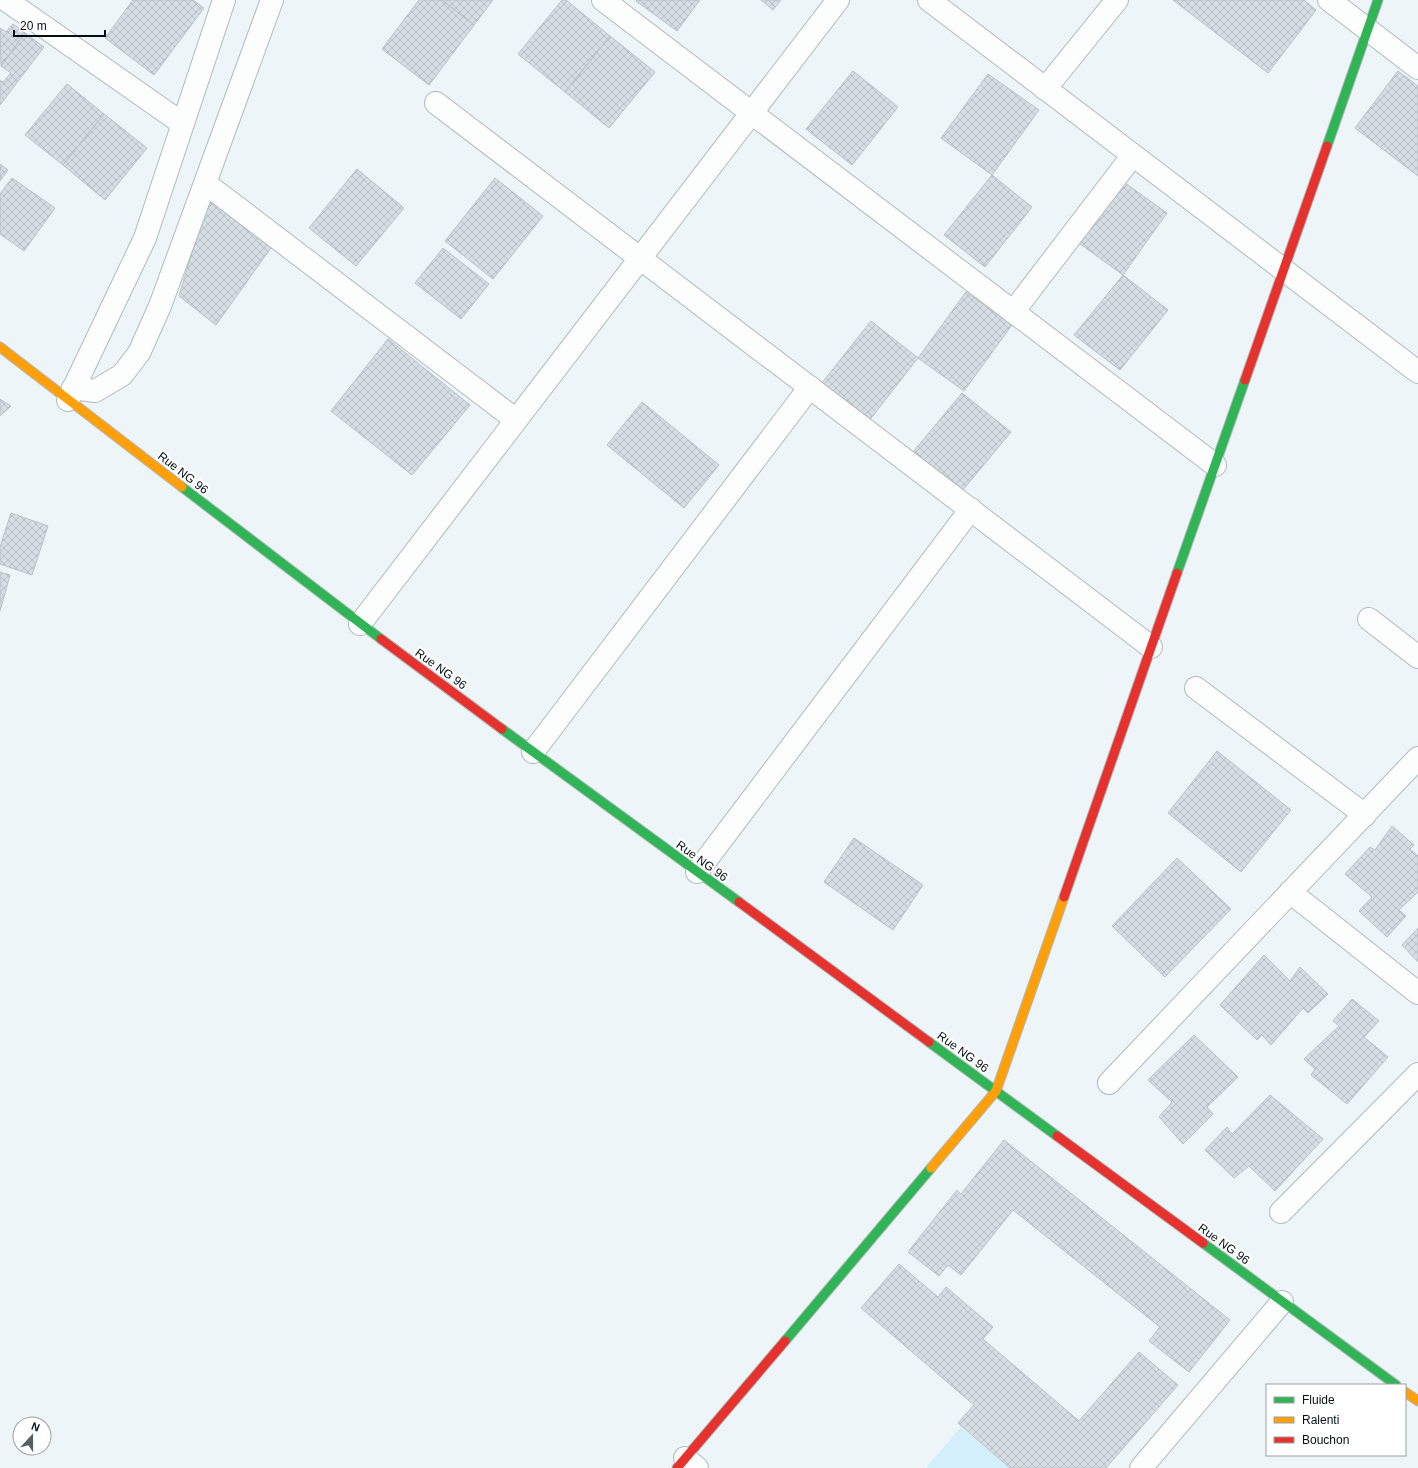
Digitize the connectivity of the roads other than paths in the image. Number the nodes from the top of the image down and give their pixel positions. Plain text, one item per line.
1 (6, 0) edge
2 (224, 0) edge
3 (272, 0) edge
4 (603, 0) edge
5 (838, 0) edge
6 (929, 0) edge
7 (1117, 0) edge
8 (1329, 0) edge
9 (1378, 0) edge
10 (1367, 29) junction
11 (1418, 68) edge
12 (1045, 89) junction
13 (436, 103) dead end
14 (751, 113) junction
15 (183, 124) junction
16 (1132, 155) junction
17 (205, 184) junction
18 (640, 258) junction
19 (1283, 270) junction
20 (1013, 312) junction
21 (0, 347) edge
22 (1418, 372) edge
23 (810, 387) junction
24 (70, 394) junction
25 (516, 420) junction
26 (1215, 465) junction
27 (971, 510) junction
28 (1370, 619) dead end
29 (360, 624) junction
30 (1151, 647) junction
31 (1418, 657) edge
32 (1196, 688) dead end
33 (533, 752) junction
34 (1418, 758) edge
35 (1365, 815) junction
36 (697, 872) junction
37 (1290, 892) junction
38 (1418, 993) edge
39 (1418, 1074) edge
40 (1109, 1083) dead end
41 (996, 1092) junction
42 (1281, 1212) dead end
43 (1282, 1302) junction
44 (1395, 1384) edge
45 (1406, 1393) edge
46 (1418, 1401) edge
47 (687, 1465) edge
48 (1141, 1468) edge

1 - 15 street
2 - 15 street
3 - 17 street
4 - 14 street
5 - 14 street
6 - 12 street
7 - 12 street
8 - 10 street
9 - 10 street
10 - 11 street
10 - 19 street
12 - 16 street
13 - 18 street
14 - 18 street
14 - 20 street
15 - 24 street
16 - 19 street
16 - 20 street
17 - 24 street
17 - 25 street
18 - 23 street
18 - 25 street
19 - 22 street
19 - 26 street
20 - 26 street
21 - 24 street, Rue NG 96
23 - 27 street
23 - 33 street
24 - 29 street, Rue NG 96
25 - 29 street
26 - 30 street
27 - 30 street
27 - 36 street
28 - 31 street
29 - 33 street, Rue NG 96
30 - 41 street
32 - 35 street
33 - 36 street, Rue NG 96
34 - 35 street
35 - 37 street
36 - 41 street, Rue NG 96
37 - 38 street
37 - 40 street
39 - 42 street
41 - 43 street, Rue NG 96
41 - 47 street
43 - 44 street, Rue NG 96
43 - 48 street
45 - 46 street

